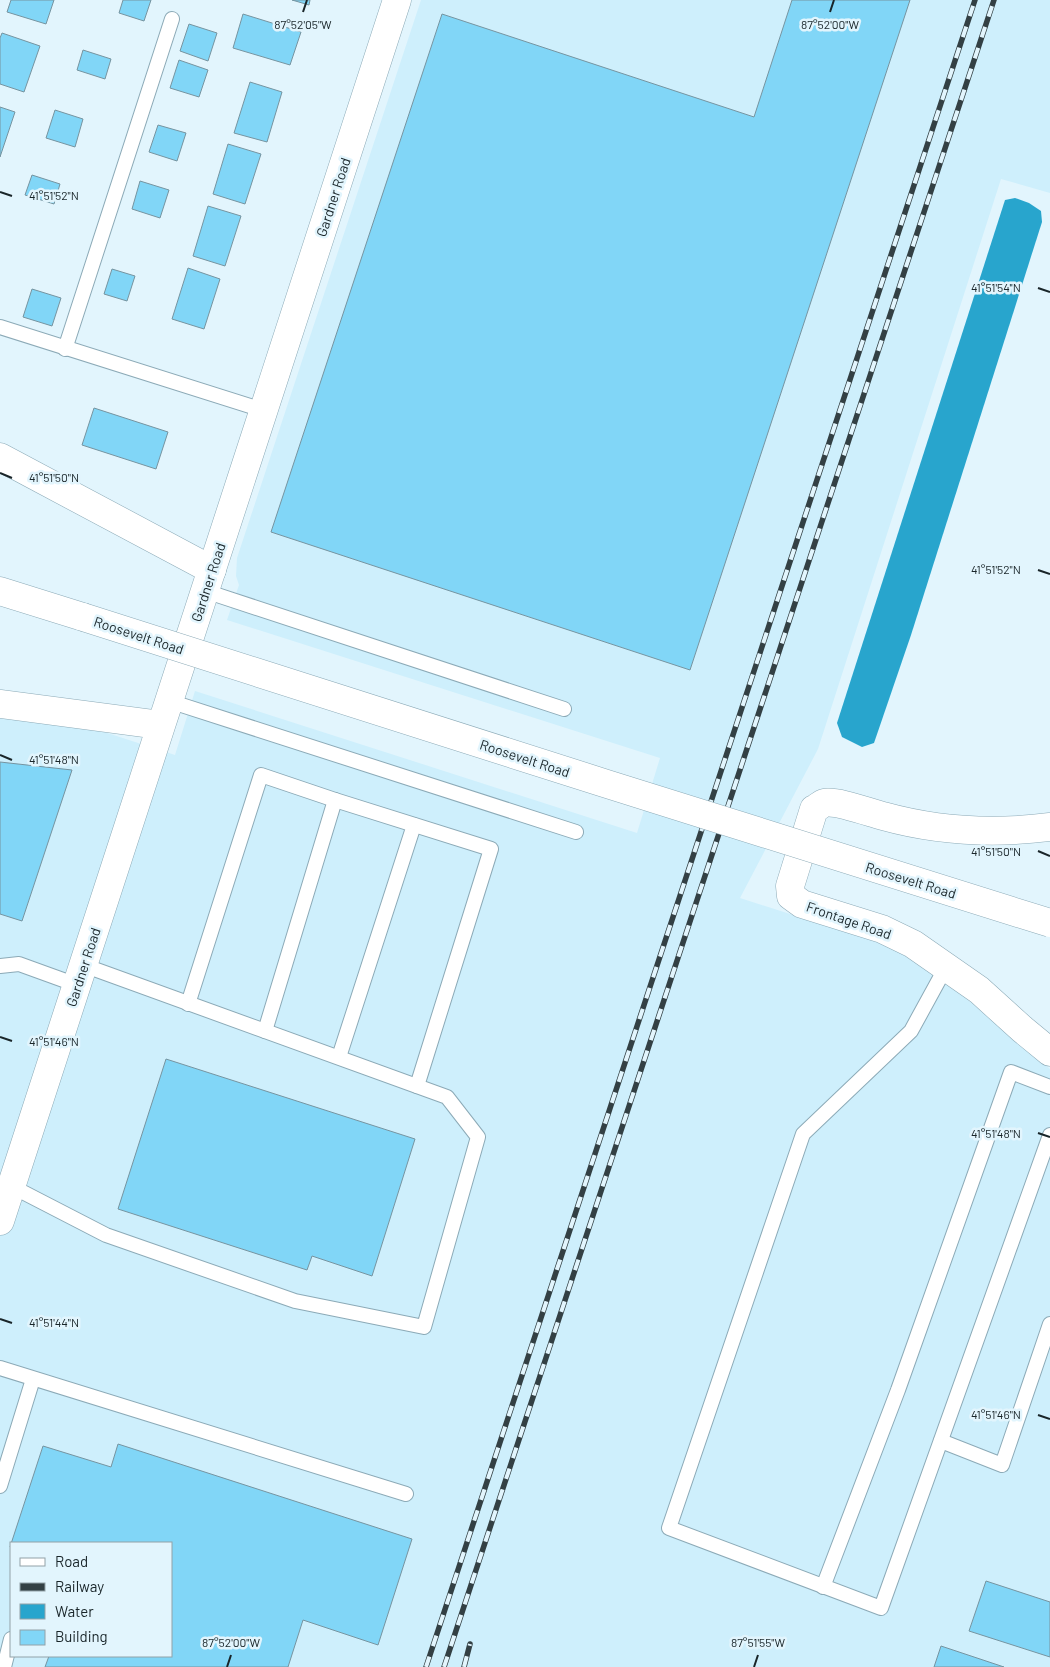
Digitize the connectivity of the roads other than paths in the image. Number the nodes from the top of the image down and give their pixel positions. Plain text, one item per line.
1 (397, 0) edge
2 (172, 18) dead end
3 (0, 328) edge
4 (65, 348) junction
5 (263, 410) junction
6 (0, 457) edge
7 (208, 581) junction
8 (0, 590) edge
9 (0, 704) edge
10 (564, 709) dead end
11 (165, 713) junction
12 (335, 800) junction
13 (414, 825) junction
14 (1050, 827) edge
15 (576, 832) dead end
16 (1050, 923) edge
17 (0, 966) edge
18 (946, 967) junction
19 (80, 975) junction
20 (188, 1004) junction
21 (265, 1031) junction
22 (1050, 1052) edge
23 (339, 1057) junction
24 (417, 1086) junction
25 (1050, 1087) edge
26 (1050, 1135) edge
27 (11, 1186) junction
28 (0, 1221) edge
29 (1050, 1324) edge
30 (0, 1368) edge
31 (33, 1379) junction
32 (941, 1441) junction
33 (0, 1486) edge
34 (406, 1494) dead end
35 (823, 1587) junction
36 (10, 1643) edge
37 (4, 1667) edge

1 - 5 street, Gardner Road
2 - 4 lane
3 - 4 lane
4 - 5 lane
5 - 7 street, Gardner Road
6 - 7 street
7 - 10 lane
7 - 11 street, Gardner Road
8 - 16 street, Roosevelt Road, bridge
9 - 11 street
11 - 15 lane
11 - 19 street, Gardner Road
12 - 13 lane
12 - 20 lane
12 - 21 lane
13 - 23 lane
13 - 24 lane
14 - 18 street, Frontage Road
17 - 19 lane
18 - 22 street, Frontage Road
18 - 35 lane
19 - 20 lane
19 - 27 street, Gardner Road
20 - 21 lane
21 - 23 lane
23 - 24 lane
24 - 27 lane
25 - 35 lane
26 - 32 lane
27 - 28 street, Gardner Road
29 - 32 lane
30 - 31 lane
31 - 33 lane
31 - 34 lane
32 - 35 lane
36 - 37 lane

